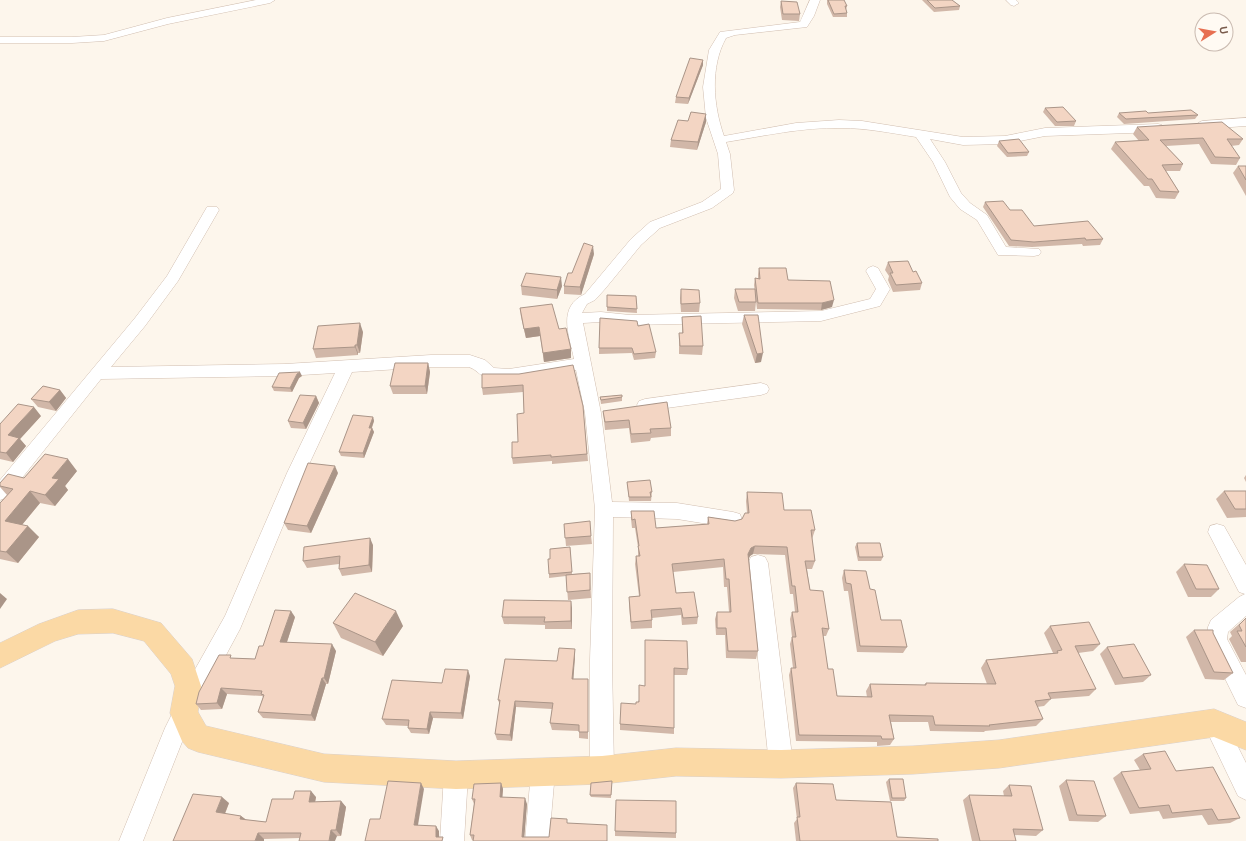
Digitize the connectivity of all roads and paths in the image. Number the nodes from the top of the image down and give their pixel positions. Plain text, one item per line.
1 (270, 0) edge
2 (815, 0) edge
3 (0, 40) edge
4 (1246, 122) edge
5 (1187, 126) edge
6 (1173, 127) edge
7 (921, 135) junction
8 (719, 140) junction
9 (212, 210) dead end
10 (1034, 252) dead end
11 (873, 271) dead end
12 (574, 318) junction
13 (583, 363) junction
14 (346, 367) junction
15 (97, 373) junction
16 (761, 389) dead end
17 (632, 407) edge
18 (0, 493) edge
19 (604, 509) junction
20 (733, 520) edge
21 (1217, 532) dead end
22 (758, 563) dead end
23 (1246, 586) edge
24 (1246, 603) edge
25 (0, 656) edge
26 (1246, 697) edge
27 (184, 713) junction
28 (1214, 723) junction
29 (1246, 736) edge
30 (781, 764) junction
31 (602, 770) junction
32 (543, 772) junction
33 (456, 775) junction
34 (1246, 788) edge
35 (131, 841) edge
36 (452, 841) edge
37 (537, 841) edge

1 - 3 street
2 - 8 street
4 - 5 street
6 - 7 street
7 - 8 street
7 - 10 street
8 - 12 street
9 - 15 street
11 - 12 street
12 - 13 street
13 - 14 street
13 - 19 street
14 - 15 street
14 - 27 street
15 - 18 street
16 - 17 street
19 - 20 street
19 - 31 street
21 - 23 street
22 - 30 street
24 - 26 street
25 - 27 main road
27 - 33 main road
27 - 35 street
28 - 29 main road
28 - 30 main road
28 - 34 street
30 - 31 main road
31 - 32 main road
32 - 33 main road
32 - 37 street
33 - 36 street

